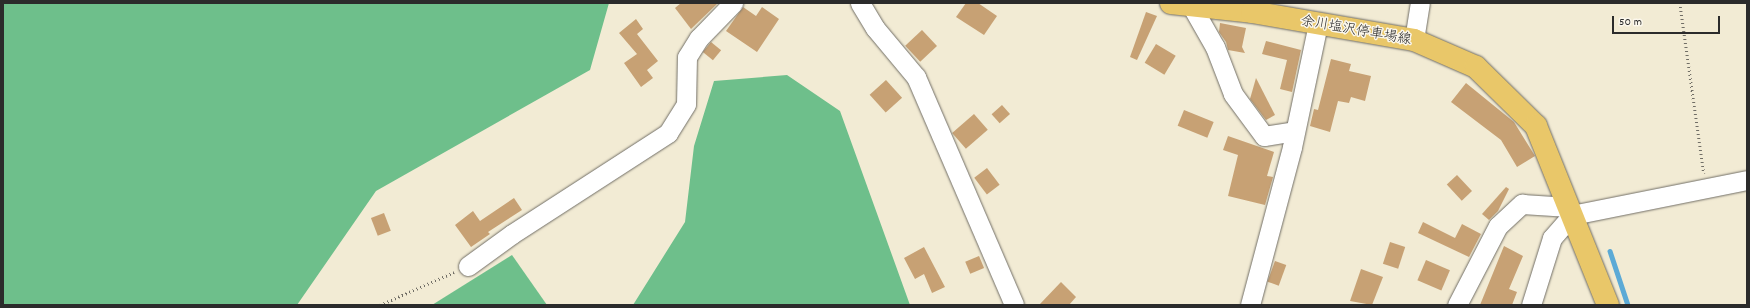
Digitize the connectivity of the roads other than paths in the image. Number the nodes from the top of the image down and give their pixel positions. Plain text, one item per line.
1 (733, 3) edge
2 (860, 3) edge
3 (1420, 3) edge
4 (1181, 4) edge
5 (1318, 24) junction
6 (1414, 40) junction
7 (1296, 131) junction
8 (1747, 180) edge
9 (1571, 211) junction
10 (468, 266) road end
11 (1014, 305) edge
12 (1250, 305) edge
13 (1457, 305) edge
14 (1532, 305) edge
15 (1608, 305) edge

1 - 10 street
2 - 11 street
3 - 6 street
4 - 5 main road, 余川塩沢停車場線
4 - 7 street
5 - 6 main road, 余川塩沢停車場線
5 - 7 street
6 - 9 main road, 余川塩沢停車場線
7 - 12 street
8 - 9 street
9 - 13 street
9 - 14 street
9 - 15 main road, 余川塩沢停車場線

